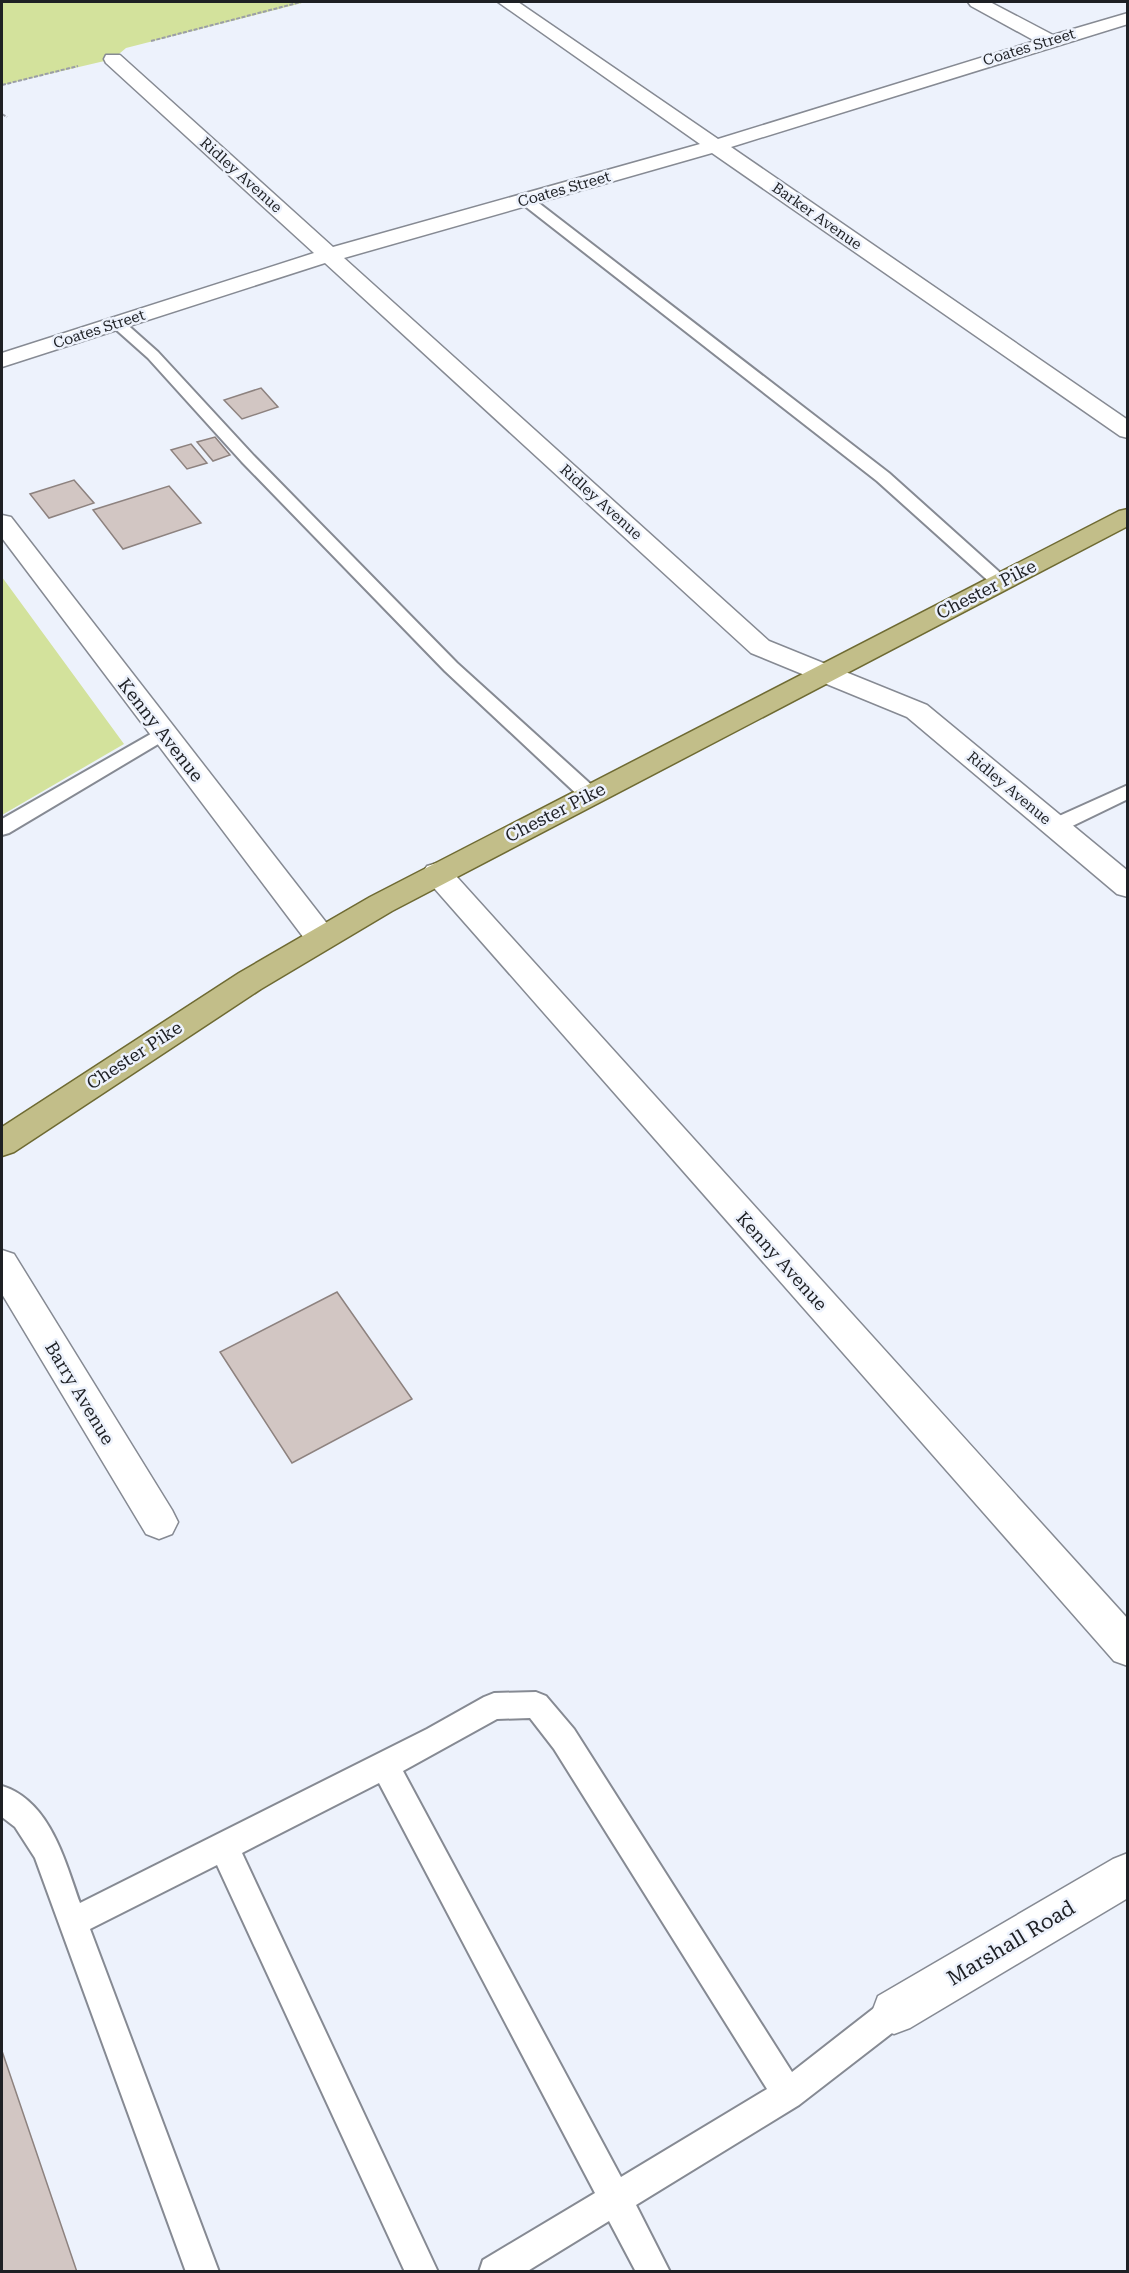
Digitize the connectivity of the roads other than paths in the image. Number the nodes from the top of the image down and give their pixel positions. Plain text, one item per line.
1 (507, 2) edge
2 (977, 2) edge
3 (1128, 18) edge
4 (1048, 41) junction
5 (113, 59) dead end
6 (715, 146) junction
7 (526, 200) junction
8 (330, 255) junction
9 (117, 323) junction
10 (2, 360) edge
11 (1128, 431) edge
12 (1128, 516) edge
13 (2, 522) edge
14 (1000, 582) junction
15 (824, 673) junction
16 (163, 733) junction
17 (1128, 791) edge
18 (589, 794) junction
19 (1055, 826) junction
20 (2, 828) edge
21 (437, 873) junction
22 (1128, 887) edge
23 (321, 938) junction
24 (2, 1143) edge
25 (2, 1264) edge
26 (159, 1522) dead end
27 (1128, 1648) edge
28 (385, 1765) junction
29 (2, 1800) edge
30 (224, 1847) junction
31 (1128, 1874) edge
32 (74, 1922) junction
33 (894, 2012) joint
34 (788, 2094) junction
35 (615, 2199) junction
36 (203, 2271) edge
37 (422, 2271) edge
38 (495, 2271) edge
39 (654, 2271) edge

1 - 6 street, Barker Avenue
2 - 4 street
3 - 4 street, Coates Street
4 - 6 street, Coates Street
5 - 8 street, Ridley Avenue
6 - 7 street, Coates Street
6 - 11 street, Barker Avenue
7 - 8 street, Coates Street
7 - 14 lane
8 - 9 street, Coates Street
8 - 15 street, Ridley Avenue
9 - 10 street, Coates Street
9 - 18 lane
12 - 14 main road, Chester Pike
13 - 16 street, Kenny Avenue
14 - 15 main road, Chester Pike
15 - 18 main road, Chester Pike
15 - 19 street, Ridley Avenue
16 - 20 lane
16 - 23 street, Kenny Avenue
17 - 19 lane
18 - 21 main road, Chester Pike
19 - 22 street, Ridley Avenue
21 - 23 main road, Chester Pike
21 - 27 street, Kenny Avenue
23 - 24 main road, Chester Pike
25 - 26 street, Barry Avenue
28 - 30 lane
28 - 34 lane
28 - 35 lane
29 - 32 lane
30 - 32 lane
30 - 37 lane
31 - 33 street, Marshall Road
32 - 36 lane
33 - 34 lane
34 - 35 lane
35 - 38 lane
35 - 39 lane

